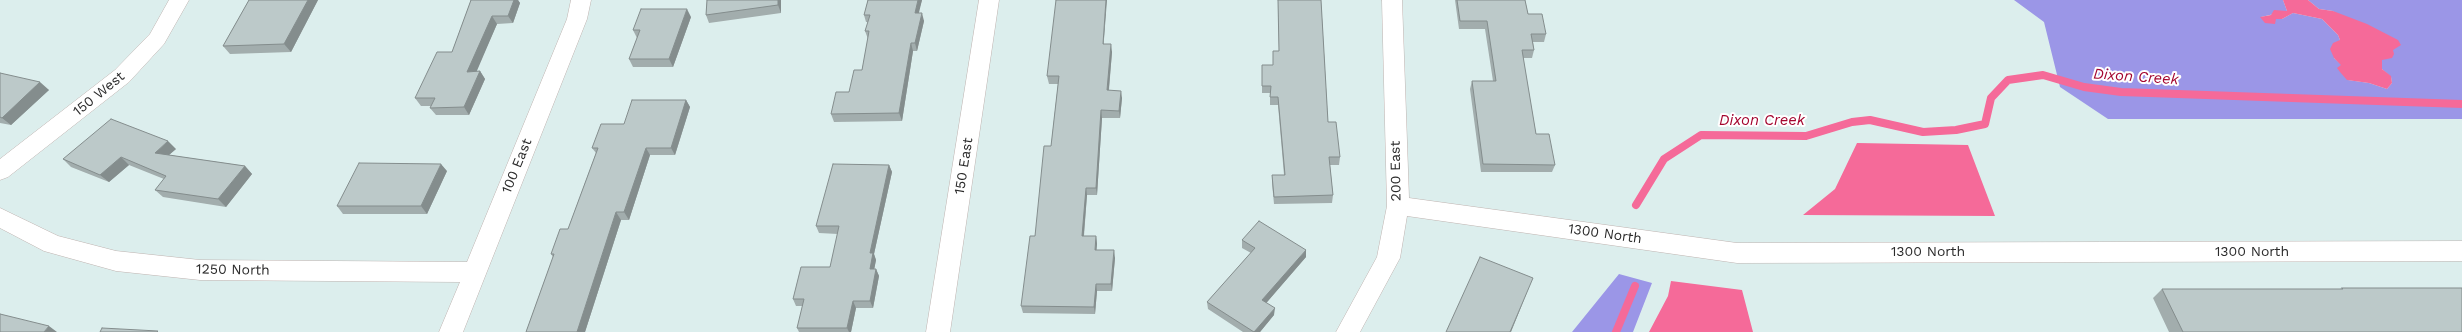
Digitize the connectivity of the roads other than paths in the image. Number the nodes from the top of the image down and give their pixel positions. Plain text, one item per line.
1 (179, 0) edge
2 (581, 0) edge
3 (989, 0) edge
4 (1392, 0) edge
5 (0, 171) edge
6 (1398, 206) junction
7 (0, 217) edge
8 (2462, 251) edge
9 (475, 272) junction
10 (451, 332) edge
11 (938, 332) edge
12 (1348, 332) edge

1 - 5 street, 150 West
2 - 9 street, 100 East
3 - 11 street, 150 East
4 - 6 street, 200 East
6 - 8 street, 1300 North
6 - 12 street, 200 East
7 - 9 street, 1250 North
9 - 10 street, 100 East

